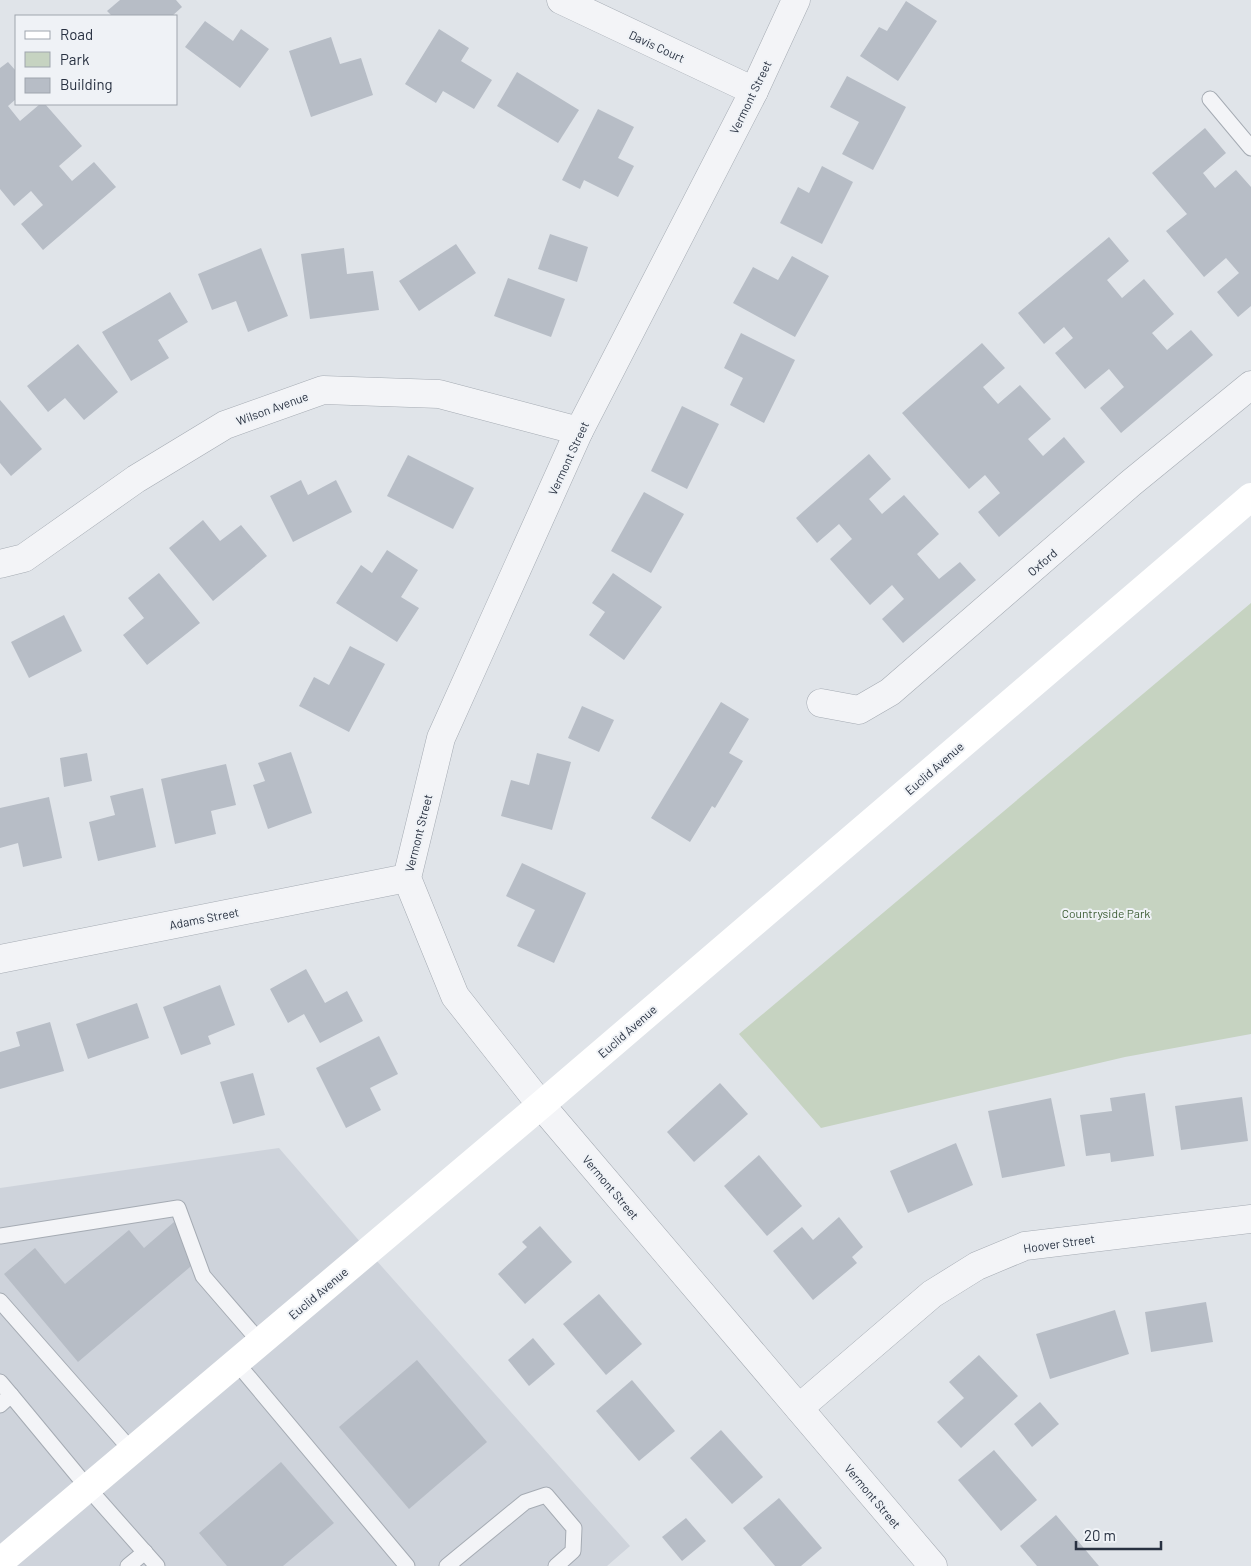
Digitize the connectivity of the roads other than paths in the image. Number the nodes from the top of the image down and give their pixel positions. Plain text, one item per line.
1 (561, 0) edge
2 (796, 0) edge
3 (754, 91) junction
4 (1210, 100) dead end
5 (1251, 148) edge
6 (1251, 385) edge
7 (579, 431) junction
8 (1251, 497) edge
9 (0, 564) edge
10 (821, 703) dead end
11 (407, 878) junction
12 (0, 959) edge
13 (541, 1105) junction
14 (1251, 1219) edge
15 (0, 1236) edge
16 (0, 1301) edge
17 (260, 1342) junction
18 (236, 1362) junction
19 (0, 1382) edge
20 (6, 1400) edge
21 (799, 1408) junction
22 (132, 1451) junction
23 (88, 1488) junction
24 (144, 1552) junction
25 (7, 1557) edge
26 (128, 1566) edge
27 (157, 1566) edge
28 (407, 1566) edge
29 (447, 1566) edge
30 (556, 1566) edge
31 (933, 1566) edge

1 - 3 street, Davis Court
2 - 3 street, Vermont Street
3 - 7 street, Vermont Street
4 - 5 lane
6 - 10 street, Oxford
7 - 9 street, Wilson Avenue
7 - 11 street, Vermont Street
8 - 13 main road, Euclid Avenue
11 - 12 street, Adams Street
11 - 13 street, Vermont Street
13 - 17 main road, Euclid Avenue
13 - 21 street, Vermont Street
14 - 21 street, Hoover Street
15 - 17 lane
16 - 22 lane
17 - 18 main road, Euclid Avenue
18 - 22 main road, Euclid Avenue
18 - 28 lane
19 - 20 lane
20 - 23 lane
21 - 31 street, Vermont Street
22 - 23 main road, Euclid Avenue
23 - 24 lane
23 - 25 main road, Euclid Avenue
24 - 26 lane
24 - 27 lane
29 - 30 lane

